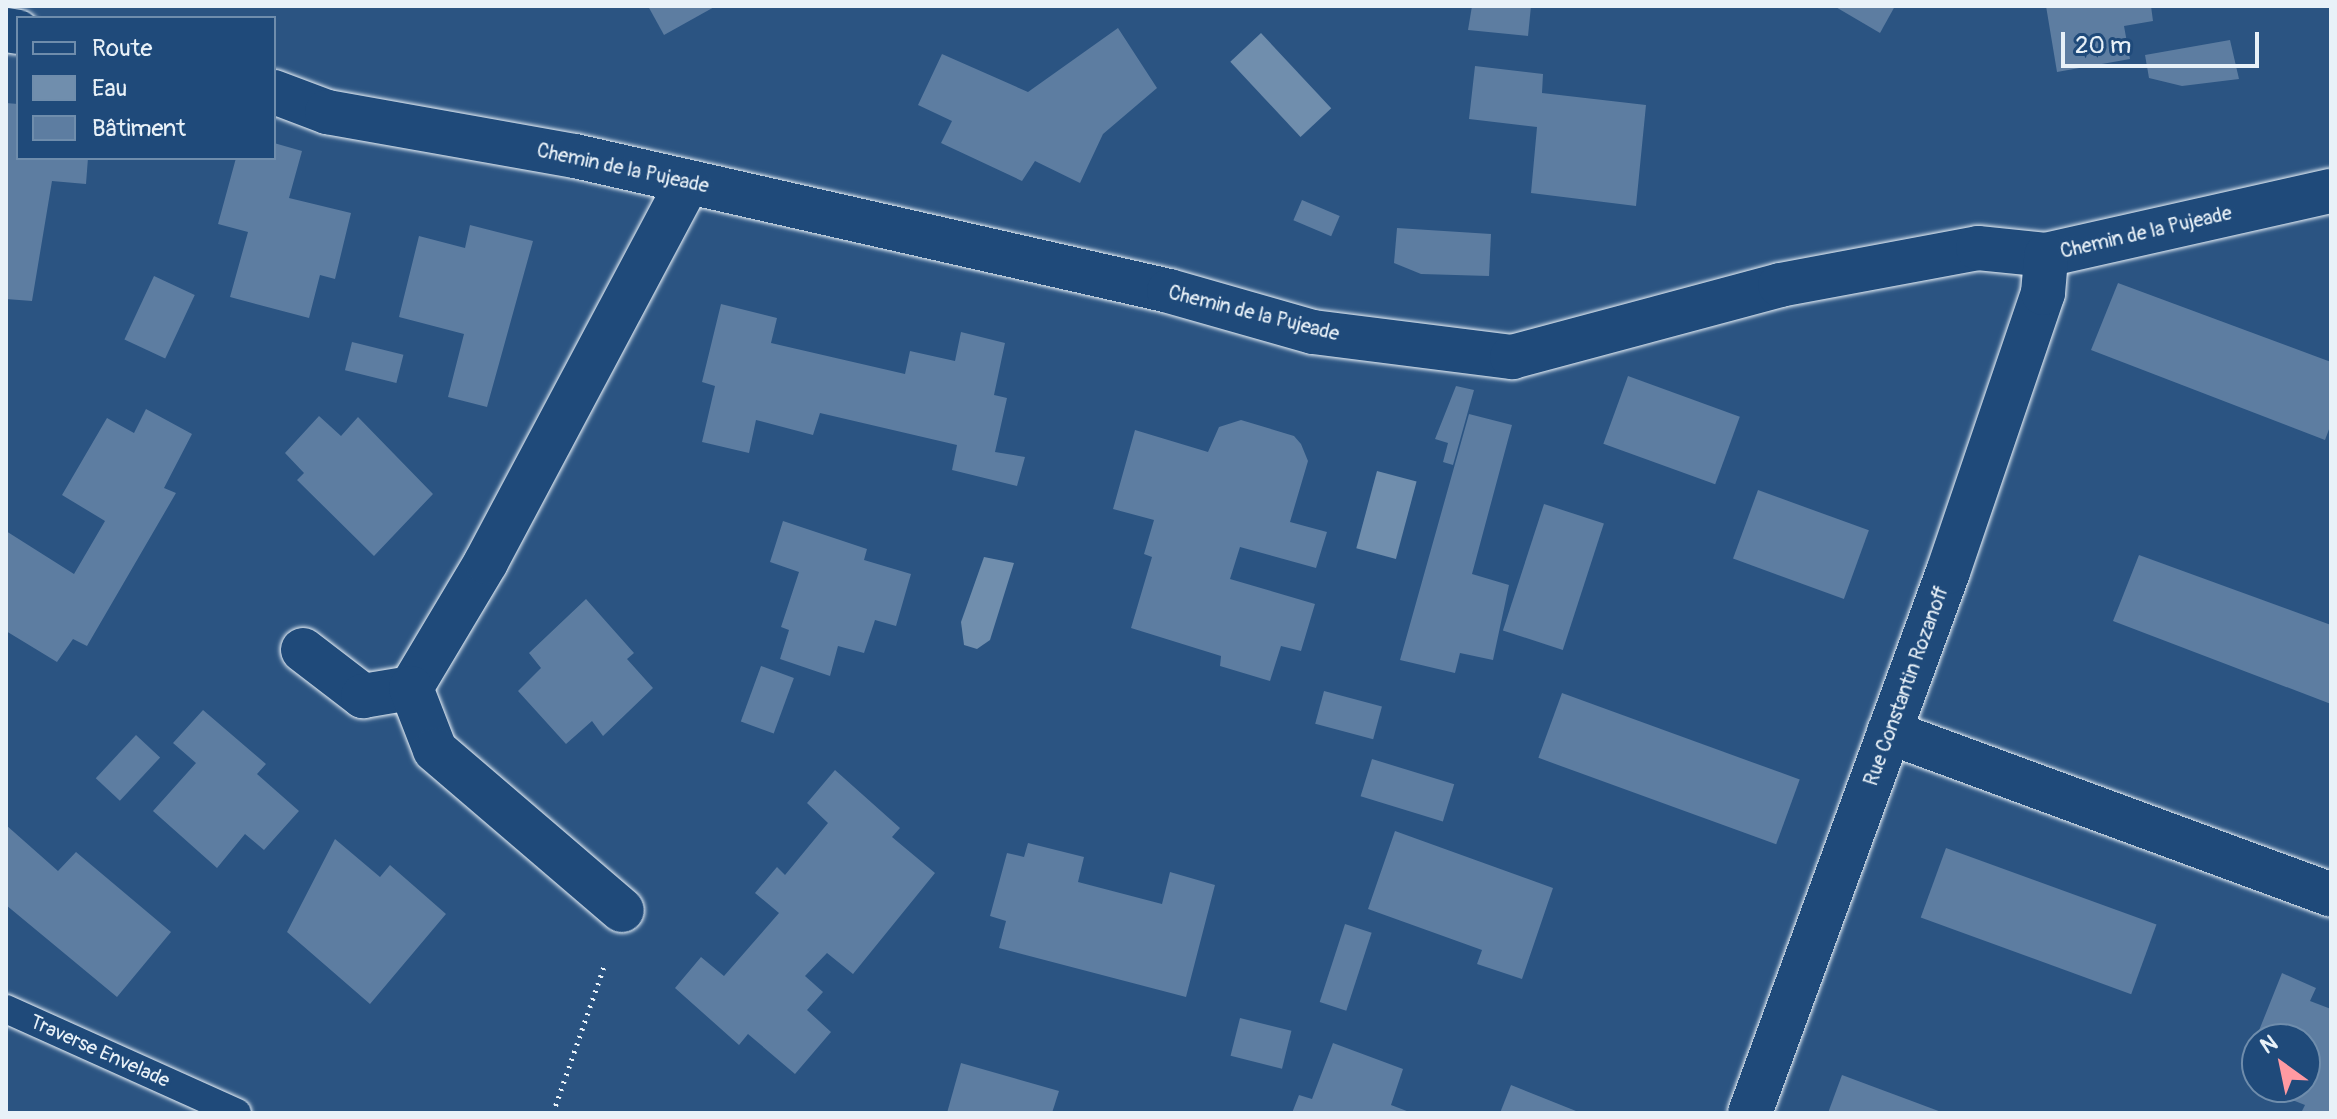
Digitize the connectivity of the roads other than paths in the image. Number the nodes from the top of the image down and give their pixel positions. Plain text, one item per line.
1 (276, 93) edge
2 (688, 182) junction
3 (2331, 191) edge
4 (2046, 255) junction
5 (303, 650) dead end
6 (411, 688) junction
7 (1889, 732) junction
8 (2331, 895) edge
9 (622, 910) road end
10 (6, 1009) edge
11 (237, 1113) edge
12 (1750, 1113) edge

1 - 2 street, Chemin de la Pujeade
2 - 4 street, Chemin de la Pujeade
2 - 6 street
3 - 4 street, Chemin de la Pujeade
4 - 7 street, Rue Constantin Rozanoff
5 - 6 street
6 - 9 street
7 - 8 street
7 - 12 street, Rue Constantin Rozanoff
10 - 11 lane, Traverse Envelade

